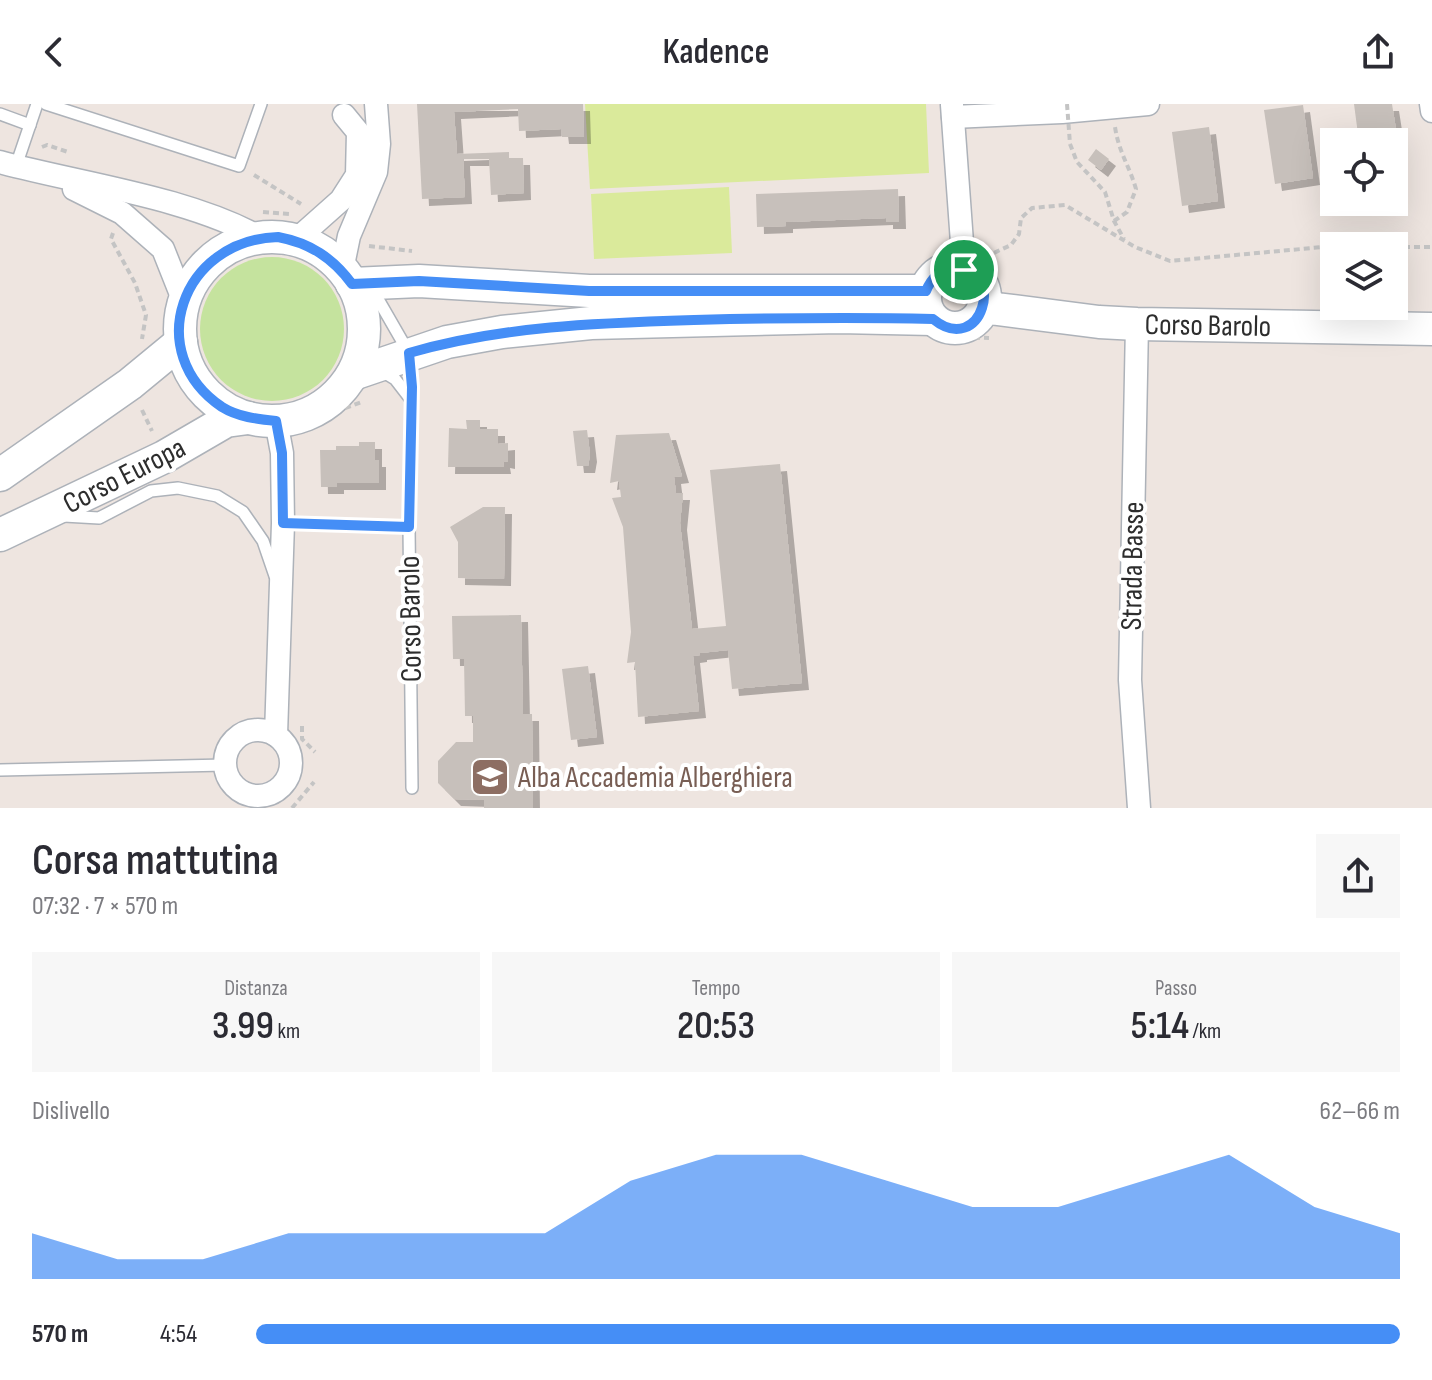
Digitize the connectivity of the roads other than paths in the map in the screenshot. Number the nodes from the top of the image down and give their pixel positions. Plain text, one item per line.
1 (37, 104) edge
2 (46, 104) edge
3 (261, 104) edge
4 (374, 104) edge
5 (1148, 104) edge
6 (1431, 104) edge
7 (337, 110) edge
8 (952, 110) edge
9 (1432, 111) edge
10 (0, 114) edge
11 (30, 125) junction
12 (8, 164) edge
13 (47, 175) junction
14 (261, 238) junction
15 (296, 240) junction
16 (964, 265) junction
17 (354, 279) junction
18 (184, 302) junction
19 (929, 305) junction
20 (985, 305) junction
21 (1137, 324) junction
22 (1432, 329) edge
23 (181, 342) junction
24 (409, 353) junction
25 (364, 370) junction
26 (412, 401) junction
27 (262, 420) junction
28 (0, 475) edge
29 (40, 516) junction
30 (283, 523) junction
31 (409, 527) junction
32 (0, 535) edge
33 (280, 591) junction
34 (276, 735) junction
35 (225, 765) junction
36 (0, 770) edge
37 (412, 788) dead end
38 (258, 802) edge
39 (1139, 808) edge

1 - 11 lane
2 - 3 lane
4 - 7 street
4 - 17 street
5 - 8 street
6 - 9 street
7 - 15 street
8 - 16 street
10 - 11 lane
11 - 12 lane
12 - 13 street
13 - 14 street
13 - 18 street
14 - 15 main road
14 - 18 main road
15 - 17 main road
16 - 19 main road
16 - 20 main road
17 - 19 main road
17 - 24 lane
17 - 25 main road
18 - 23 main road
19 - 20 main road
19 - 24 main road
20 - 21 main road, Corso Barolo
21 - 22 main road, Corso Barolo
21 - 39 street, Strada Basse
23 - 27 main road
23 - 28 main road, Corso Europa
24 - 25 main road
24 - 26 lane, Corso Barolo
25 - 26 lane
25 - 27 main road
26 - 31 lane, Corso Barolo
27 - 29 main road, Corso Europa
27 - 30 street
29 - 32 main road, Corso Europa
29 - 33 lane
30 - 31 lane
30 - 33 street
31 - 37 lane, Corso Barolo
33 - 34 street
34 - 35 street
34 - 38 street
35 - 36 lane
35 - 38 street

